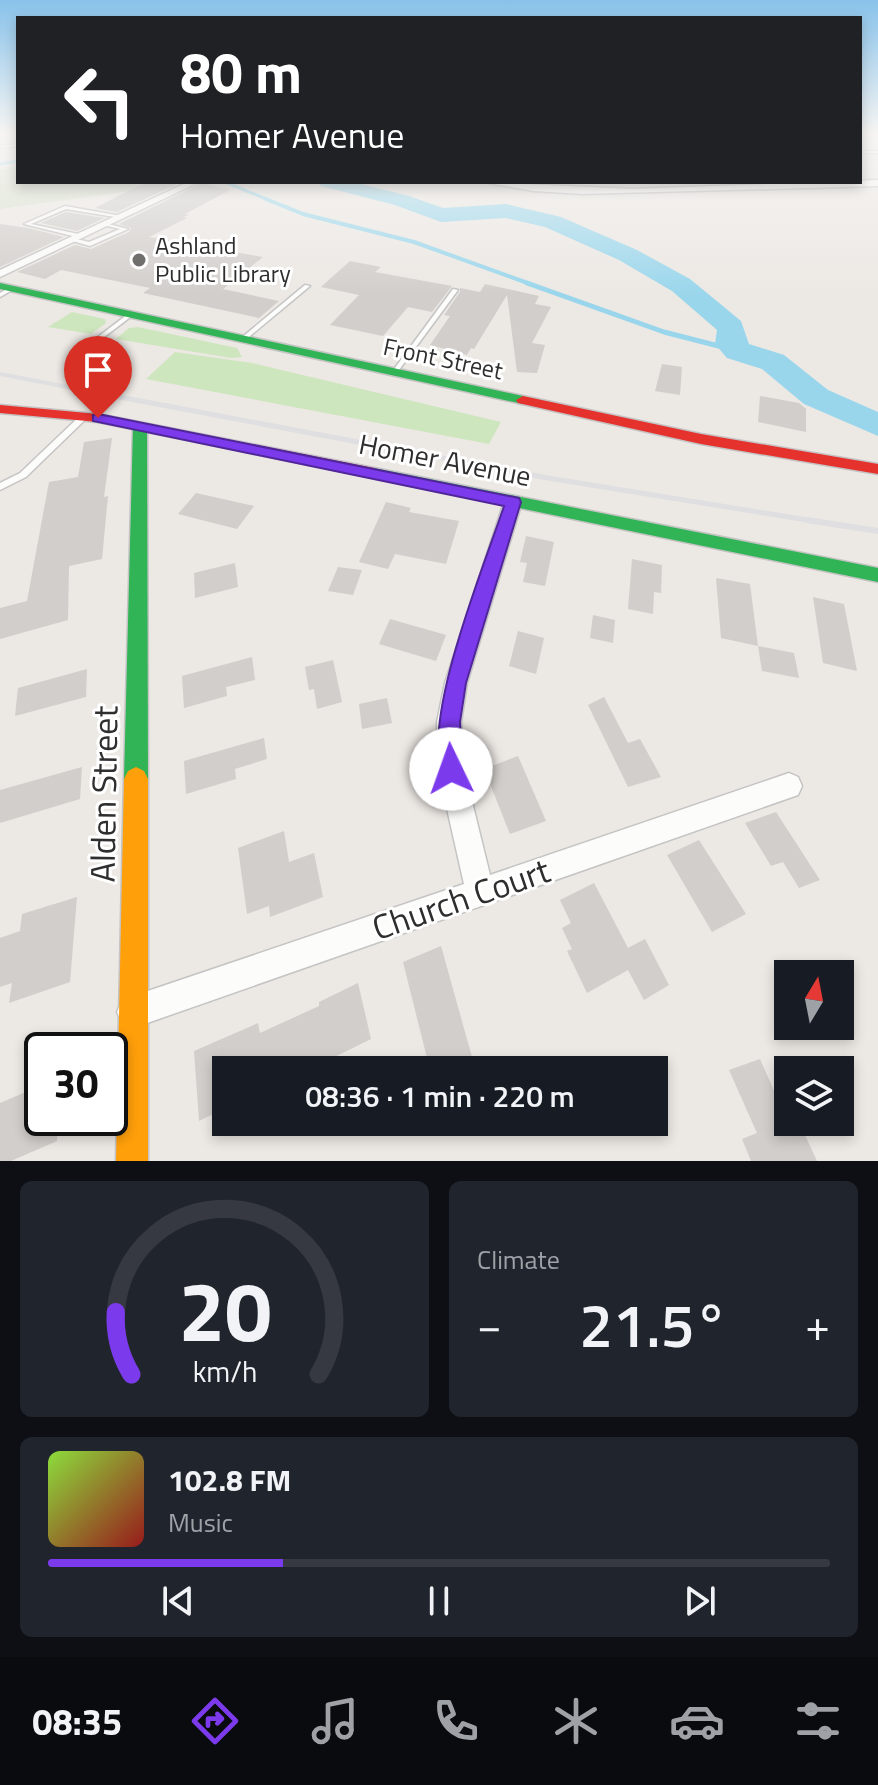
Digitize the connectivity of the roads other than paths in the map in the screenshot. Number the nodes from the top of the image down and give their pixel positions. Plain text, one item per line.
1 (182, 188) edge
2 (558, 188) edge
3 (616, 188) edge
4 (121, 217) junction
5 (106, 224) junction
6 (76, 238) junction
7 (3, 286) edge
8 (307, 286) dead end
9 (455, 290) dead end
10 (130, 315) junction
11 (242, 340) junction
12 (84, 350) dead end
13 (394, 373) junction
14 (3, 413) edge
15 (85, 416) junction
16 (140, 427) junction
17 (878, 469) edge
18 (0, 487) edge
19 (513, 502) junction
20 (878, 575) edge
21 (789, 786) dead end
22 (480, 892) junction
23 (133, 1012) junction
24 (132, 1161) edge

1 - 4 street
2 - 3 street
4 - 5 street
4 - 6 lane
5 - 6 street
5 - 6 lane
6 - 7 street
7 - 10 street, Front Street
8 - 11 lane
9 - 13 lane
10 - 11 street, Front Street
10 - 12 lane
11 - 13 street, Front Street
13 - 17 street, Front Street
14 - 15 street, Homer Avenue
15 - 16 street, Homer Avenue
15 - 18 lane
16 - 19 street, Homer Avenue
16 - 23 street, Alden Street
19 - 20 street, Homer Avenue
19 - 22 street
21 - 22 street, Church Court
22 - 23 street, Church Court
23 - 24 street, Alden Street

